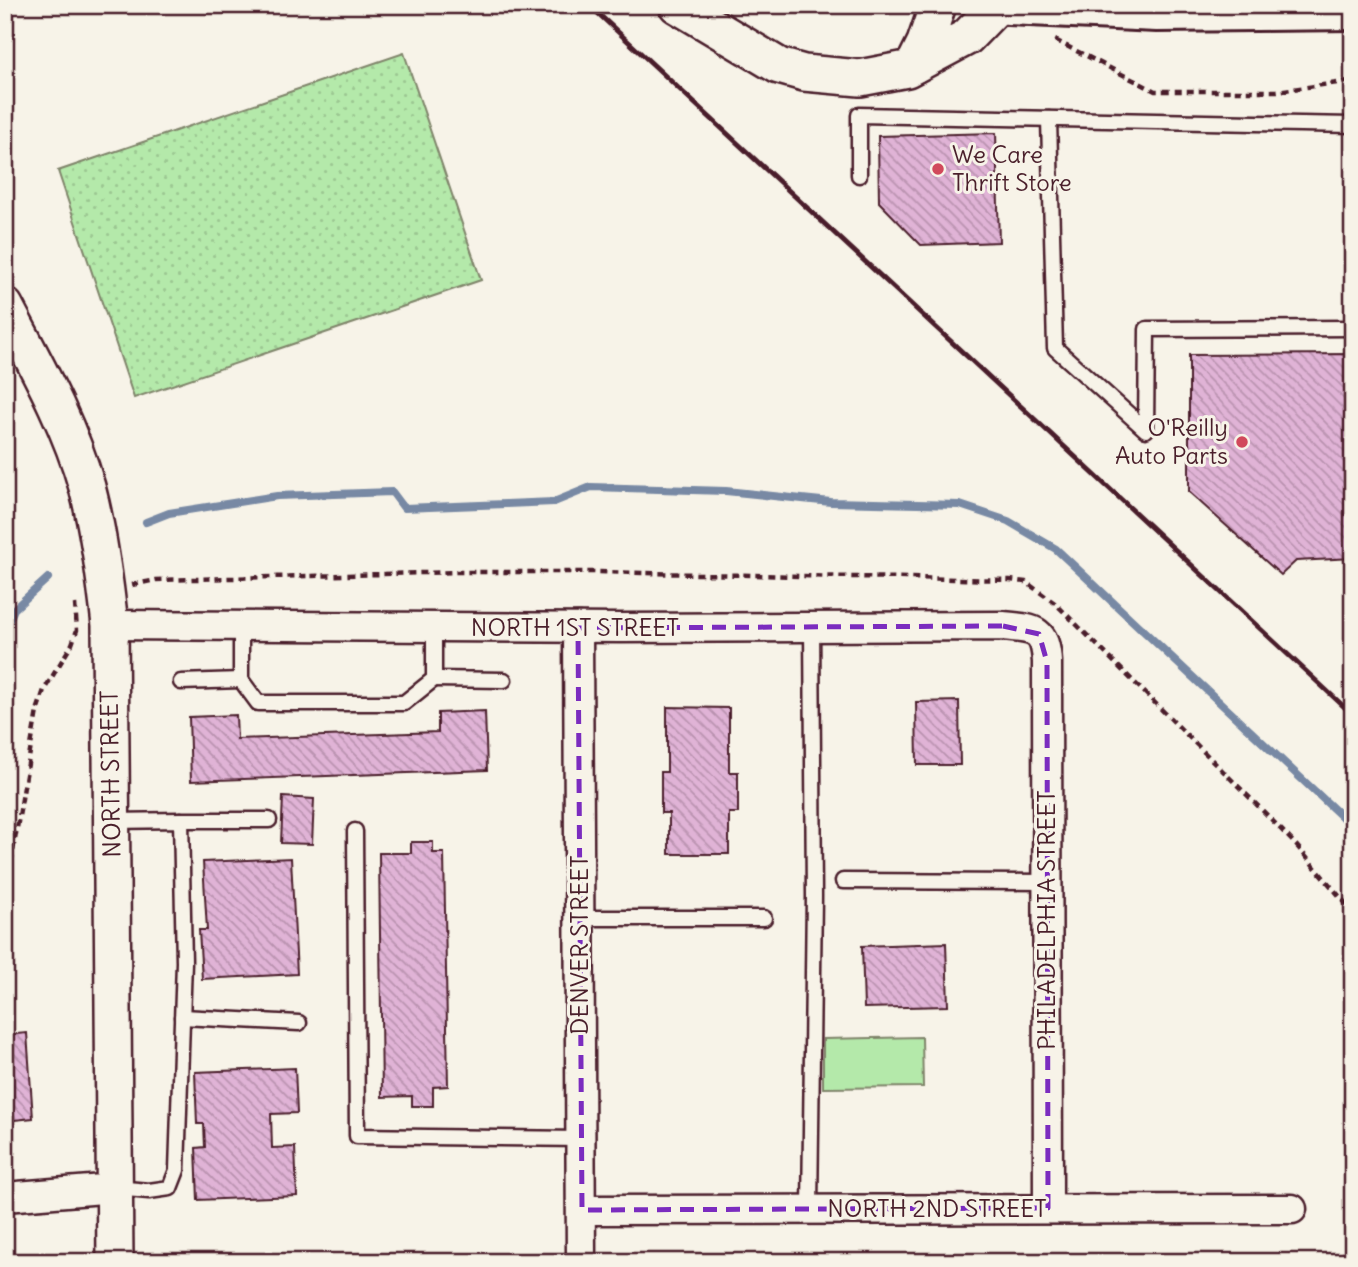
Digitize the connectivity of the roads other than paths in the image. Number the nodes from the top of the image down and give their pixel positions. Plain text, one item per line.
1 (677, 5) edge
2 (938, 5) edge
3 (998, 5) edge
4 (1009, 5) edge
5 (1254, 8) edge
6 (1353, 10) edge
7 (914, 65) junction
8 (1049, 119) junction
9 (1353, 125) edge
10 (859, 175) dead end
11 (5, 306) edge
12 (1353, 328) edge
13 (110, 625) junction
14 (241, 626) junction
15 (434, 627) junction
16 (812, 627) junction
17 (578, 628) junction
18 (1039, 634) joint
19 (433, 679) junction
20 (241, 680) junction
21 (504, 680) dead end
22 (181, 682) dead end
23 (181, 820) junction
24 (269, 820) dead end
25 (112, 821) junction
26 (355, 831) dead end
27 (843, 881) dead end
28 (1047, 882) junction
29 (580, 918) junction
30 (764, 918) dead end
31 (182, 1017) junction
32 (299, 1023) dead end
33 (581, 1139) junction
34 (115, 1188) junction
35 (5, 1197) edge
36 (1048, 1208) junction
37 (810, 1209) junction
38 (1292, 1209) dead end
39 (582, 1210) junction
40 (116, 1262) edge
41 (581, 1262) edge

1 - 7 street
2 - 7 street
3 - 7 street
4 - 5 main road
5 - 6 main road
8 - 9 lane
8 - 10 lane
8 - 12 lane
11 - 13 street, NORTH STREET
13 - 14 street, NORTH 1ST STREET
13 - 25 street, NORTH STREET
14 - 15 street, NORTH 1ST STREET
14 - 20 lane
15 - 17 street, NORTH 1ST STREET
15 - 19 lane
16 - 17 street, NORTH 1ST STREET
16 - 18 street, NORTH 1ST STREET
16 - 37 lane
17 - 29 street, DENVER STREET
18 - 28 street, PHILADELPHIA STREET
19 - 20 lane
19 - 21 lane
20 - 22 lane
23 - 24 lane
23 - 25 lane
23 - 31 lane
25 - 34 street, NORTH STREET
26 - 33 lane
27 - 28 lane
28 - 36 street, PHILADELPHIA STREET
29 - 30 lane
29 - 33 street, DENVER STREET
31 - 32 lane
31 - 34 lane
33 - 39 street, DENVER STREET
34 - 35 street
34 - 40 street, NORTH STREET
36 - 37 street, NORTH 2ND STREET
36 - 38 street, NORTH 2ND STREET
37 - 39 street, NORTH 2ND STREET
39 - 41 street, DENVER STREET

